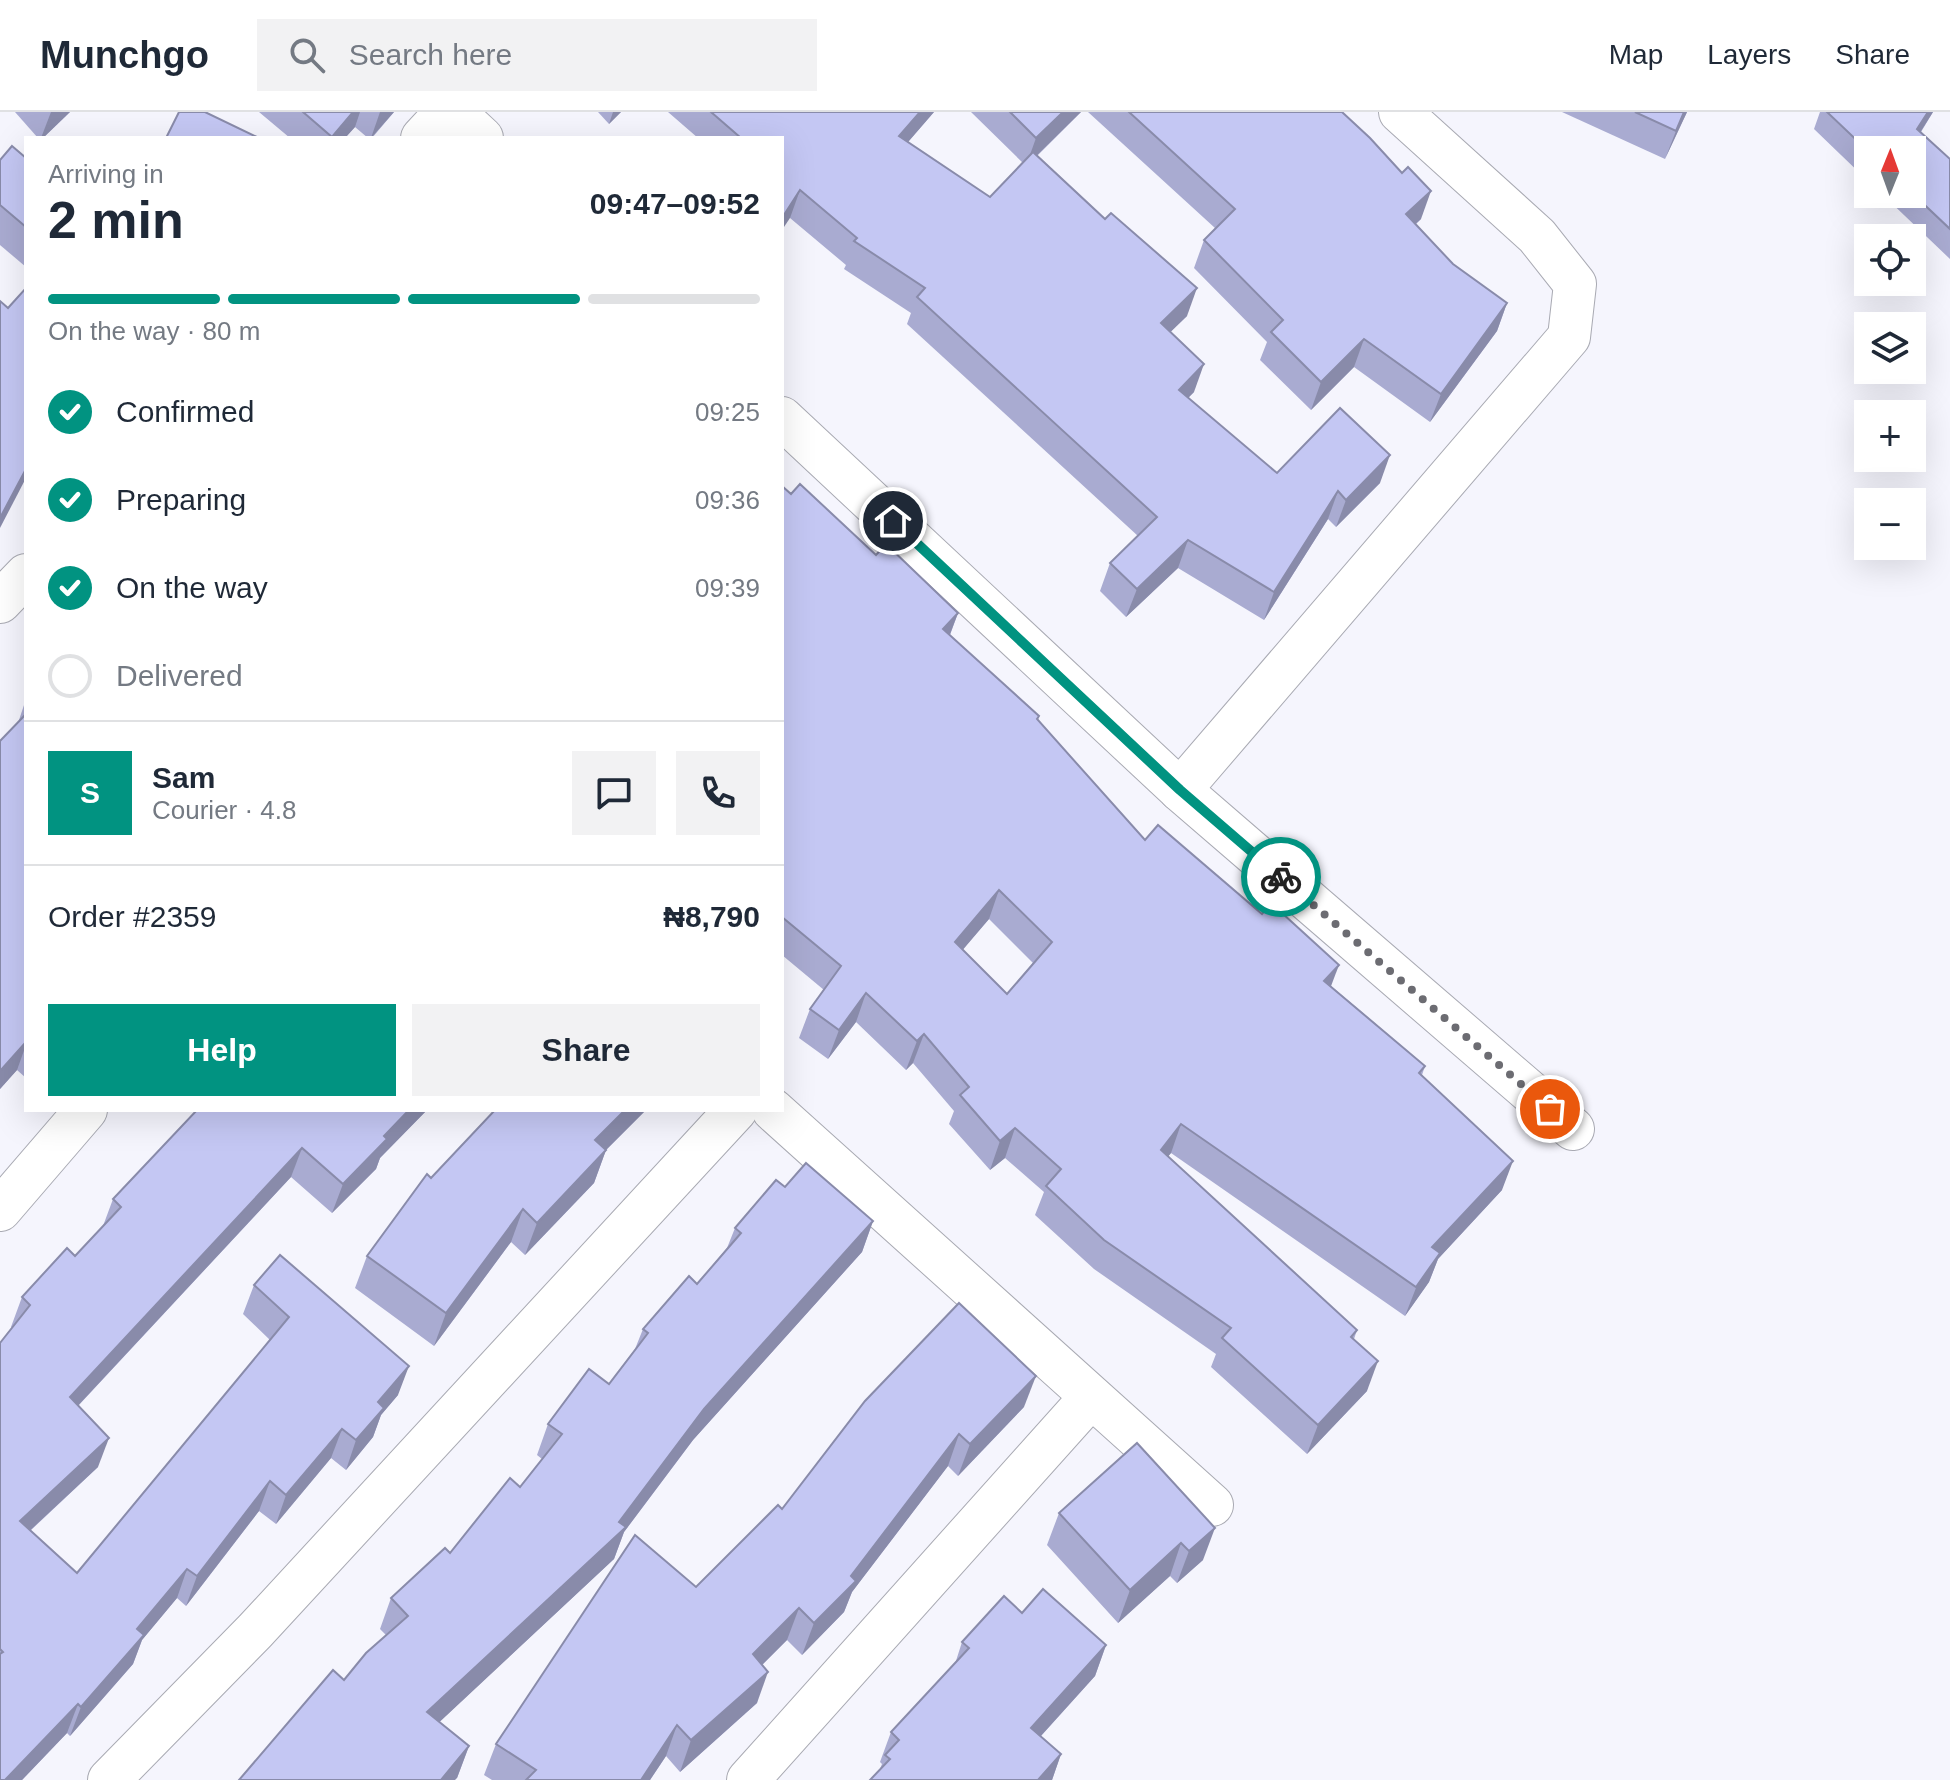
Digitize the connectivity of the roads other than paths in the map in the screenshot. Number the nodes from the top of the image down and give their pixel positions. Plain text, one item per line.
1 (446, 112) edge
2 (454, 112) edge
3 (1400, 112) edge
4 (424, 136) edge
5 (480, 136) edge
6 (784, 420) edge
7 (24, 577) edge
8 (0, 602) edge
9 (1180, 790) junction
10 (84, 1112) edge
11 (734, 1112) edge
12 (775, 1112) edge
13 (1573, 1129) dead end
14 (0, 1210) edge
15 (1091, 1397) junction
16 (1212, 1505) dead end
17 (109, 1780) edge
18 (748, 1780) edge

1 - 4 street
2 - 5 street
3 - 9 street
6 - 9 street
7 - 8 street
9 - 13 street
10 - 14 street
11 - 17 street
12 - 15 street
15 - 16 street
15 - 18 street

